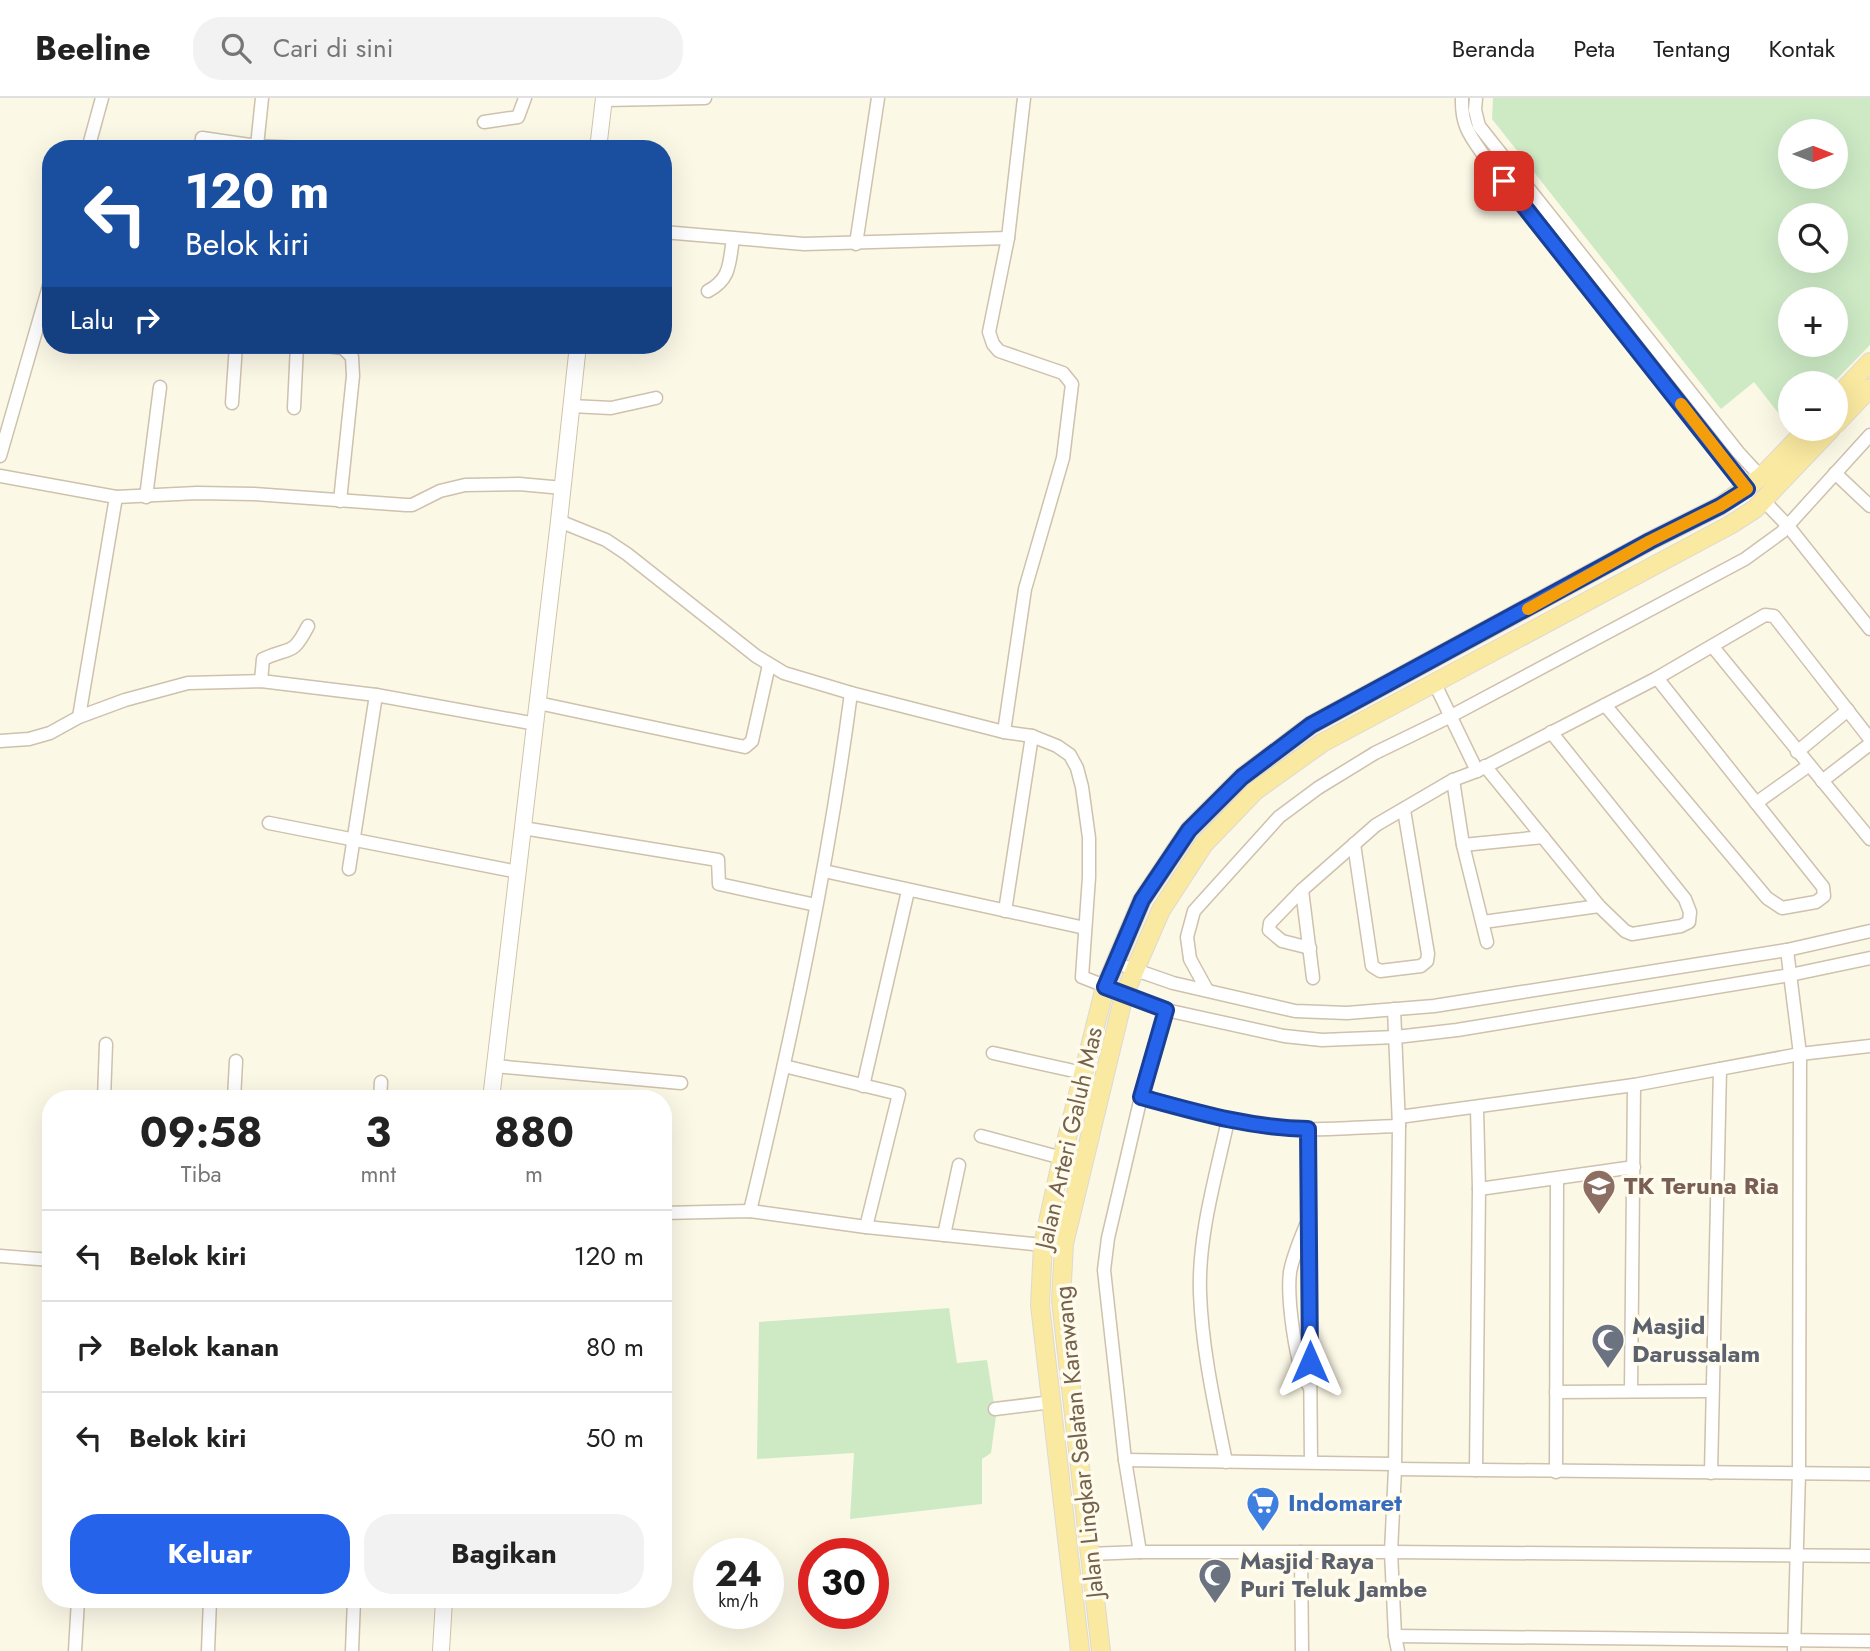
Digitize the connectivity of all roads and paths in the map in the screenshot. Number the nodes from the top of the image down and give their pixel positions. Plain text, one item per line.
1 (102, 98) edge
2 (262, 98) edge
3 (524, 98) edge
4 (705, 98) edge
5 (878, 98) edge
6 (1024, 98) edge
7 (1462, 98) edge
8 (1475, 98) edge
9 (604, 99) edge
10 (484, 122) dead end
11 (90, 140) edge
12 (258, 140) edge
13 (599, 140) edge
14 (672, 233) edge
15 (733, 239) junction
16 (1008, 239) junction
17 (856, 244) junction
18 (708, 291) dead end
19 (42, 310) edge
20 (235, 354) edge
21 (297, 354) edge
22 (349, 354) edge
23 (577, 354) edge
24 (1870, 362) edge
25 (1848, 385) edge
26 (160, 387) dead end
27 (1870, 390) edge
28 (656, 398) dead end
29 (232, 403) dead end
30 (571, 406) junction
31 (294, 408) dead end
32 (1848, 412) edge
33 (1870, 435) edge
34 (1795, 441) edge
35 (1819, 441) edge
36 (1738, 452) junction
37 (0, 457) edge
38 (1728, 463) junction
39 (1835, 473) junction
40 (0, 476) edge
41 (1754, 483) junction
42 (563, 488) junction
43 (116, 497) junction
44 (146, 497) junction
45 (1763, 499) junction
46 (340, 501) junction
47 (1870, 506) edge
48 (559, 522) junction
49 (1788, 526) junction
50 (308, 626) dead end
51 (1493, 628) junction
52 (1870, 629) edge
53 (1713, 647) junction
54 (1503, 648) junction
55 (769, 665) junction
56 (1657, 678) junction
57 (261, 681) junction
58 (1435, 684) junction
59 (851, 693) junction
60 (376, 695) junction
61 (538, 703) junction
62 (1605, 705) junction
63 (1848, 710) junction
64 (1451, 716) junction
65 (1870, 716) edge
66 (79, 717) junction
67 (536, 724) junction
68 (1859, 725) junction
69 (1004, 732) junction
70 (1551, 732) junction
71 (1032, 736) junction
72 (0, 741) edge
73 (1870, 741) edge
74 (1797, 752) junction
75 (1808, 766) junction
76 (1481, 769) junction
77 (1453, 780) junction
78 (1822, 781) junction
79 (1756, 803) junction
80 (1404, 810) junction
81 (269, 823) dead end
82 (523, 828) junction
83 (1543, 837) junction
84 (355, 838) junction
85 (1870, 839) edge
86 (1354, 844) junction
87 (1463, 845) junction
88 (349, 869) dead end
89 (824, 871) junction
90 (518, 872) junction
91 (1303, 890) junction
92 (908, 891) junction
93 (816, 905) junction
94 (1599, 906) junction
95 (1005, 911) junction
96 (1483, 922) junction
97 (1085, 928) junction
98 (1870, 931) edge
99 (1487, 942) dead end
100 (1310, 948) junction
101 (1787, 950) junction
102 (1870, 958) edge
103 (1116, 962) junction
104 (1135, 970) junction
105 (1790, 975) junction
106 (1313, 978) dead end
107 (1105, 987) junction
108 (1207, 990) junction
109 (1124, 995) junction
110 (1394, 1009) junction
111 (1166, 1010) junction
112 (1396, 1037) junction
113 (106, 1044) dead end
114 (1870, 1046) edge
115 (993, 1053) dead end
116 (1800, 1054) junction
117 (236, 1061) dead end
118 (495, 1066) junction
119 (784, 1066) junction
120 (1720, 1069) junction
121 (1083, 1073) junction
122 (381, 1082) dead end
123 (681, 1083) dead end
124 (1634, 1084) junction
125 (863, 1086) junction
126 (104, 1090) edge
127 (234, 1090) edge
128 (381, 1090) edge
129 (492, 1090) edge
130 (1141, 1097) junction
131 (1477, 1108) junction
132 (1228, 1120) junction
133 (1399, 1122) junction
134 (1308, 1129) junction
135 (981, 1136) dead end
136 (1062, 1158) junction
137 (959, 1165) dead end
138 (1634, 1167) junction
139 (1557, 1179) junction
140 (1479, 1189) junction
141 (750, 1211) junction
142 (672, 1213) edge
143 (1308, 1218) junction
144 (866, 1227) junction
145 (944, 1235) junction
146 (1043, 1245) junction
147 (0, 1256) edge
148 (42, 1259) edge
149 (1310, 1387) junction
150 (1631, 1391) junction
151 (1712, 1391) junction
152 (1556, 1392) junction
153 (1052, 1402) junction
154 (995, 1409) dead end
155 (1125, 1460) junction
156 (1311, 1461) junction
157 (1226, 1462) junction
158 (1395, 1467) junction
159 (1476, 1470) junction
160 (1556, 1472) junction
161 (1711, 1473) junction
162 (1799, 1473) junction
163 (1870, 1474) edge
164 (1140, 1552) junction
165 (1301, 1552) junction
166 (1391, 1552) junction
167 (1089, 1554) junction
168 (1796, 1556) junction
169 (1870, 1556) edge
170 (78, 1608) edge
171 (210, 1608) edge
172 (354, 1608) edge
173 (443, 1608) edge
174 (1395, 1636) junction
175 (1870, 1641) edge
176 (1709, 1644) edge
177 (1794, 1645) edge
178 (75, 1651) edge
179 (208, 1651) edge
180 (352, 1651) edge
181 (440, 1651) edge
182 (1080, 1651) edge
183 (1101, 1651) edge
184 (1302, 1651) edge
185 (1398, 1651) edge

1 - 11 street
2 - 12 street
3 - 10 street
4 - 9 street
5 - 17 street
6 - 16 street
7 - 38 street
8 - 36 street
9 - 13 street
14 - 15 street
15 - 17 street
15 - 18 street
16 - 17 street
16 - 69 street
19 - 37 street
20 - 29 street
21 - 31 street
22 - 46 street
23 - 30 street
24 - 25 main road
26 - 44 street
27 - 32 main road
28 - 30 street
30 - 42 street
33 - 39 street
34 - 41 main road
35 - 45 main road, Jalan Lingkar Selatan Karawang
36 - 38 street
36 - 41 street
38 - 41 street
39 - 47 street
39 - 49 street
40 - 43 street
41 - 51 main road
42 - 46 street
42 - 48 street
43 - 44 street
43 - 66 street
44 - 46 street
45 - 49 street
45 - 54 main road, Jalan Lingkar Selatan Karawang
48 - 55 street
48 - 61 street
49 - 52 street
49 - 64 street
50 - 57 street
51 - 54 main road
51 - 103 main road
53 - 56 street
53 - 63 street
53 - 74 street
54 - 58 main road, Jalan Lingkar Selatan Karawang
55 - 59 street
55 - 61 street
56 - 62 street
56 - 79 street
57 - 60 street
57 - 66 street
58 - 64 street
58 - 104 main road, Jalan Lingkar Selatan Karawang
59 - 69 street
59 - 89 street
60 - 67 street
60 - 84 street
61 - 67 street
62 - 70 street
62 - 79 street
63 - 68 street
63 - 74 street
64 - 76 street
64 - 108 street
65 - 68 street
66 - 72 street
67 - 82 street
68 - 73 street
69 - 71 street
70 - 76 street
70 - 94 street
71 - 95 street
71 - 97 street
73 - 78 street
74 - 75 street
75 - 78 street
75 - 79 street
76 - 77 street
76 - 83 street
77 - 80 street
77 - 87 street
78 - 85 street
80 - 86 street
80 - 86 street
81 - 84 street
82 - 90 street
82 - 93 street
83 - 87 street
83 - 94 street
84 - 88 street
84 - 90 street
86 - 91 street
87 - 96 street
89 - 92 street
89 - 93 street
90 - 118 street
91 - 100 street
91 - 100 street
92 - 95 street
92 - 125 street
93 - 119 street
94 - 96 street
95 - 97 street
96 - 99 street
97 - 107 street
98 - 101 street
100 - 106 street
101 - 105 street
101 - 110 street
102 - 105 street
103 - 104 street
103 - 107 main road, Jalan Arteri Galuh Mas
104 - 108 street
104 - 109 main road, Jalan Lingkar Selatan Karawang
105 - 112 street
105 - 116 street
107 - 109 street
107 - 121 main road, Jalan Arteri Galuh Mas
108 - 110 street
109 - 111 street
109 - 167 main road, Jalan Lingkar Selatan Karawang
110 - 112 street
111 - 112 street
111 - 130 street
112 - 133 street
113 - 126 street
114 - 116 street
115 - 121 street
116 - 120 street
116 - 162 street
117 - 127 street
118 - 123 street
118 - 129 street
119 - 125 street
119 - 141 street
120 - 124 street
120 - 151 street
121 - 136 main road, Jalan Arteri Galuh Mas
122 - 128 street
124 - 131 street
124 - 138 street
125 - 144 street
130 - 132 street
130 - 155 street
131 - 133 street
131 - 140 street
132 - 134 street
132 - 157 street
133 - 134 street
133 - 158 street
134 - 143 street
135 - 136 street
136 - 146 main road, Jalan Arteri Galuh Mas
137 - 145 street
138 - 139 street
138 - 150 street
139 - 140 street
139 - 152 street
140 - 159 street
141 - 142 street
141 - 144 street
143 - 149 street
143 - 149 street
144 - 145 street
145 - 146 street
146 - 153 main road, Jalan Arteri Galuh Mas
147 - 148 street
149 - 156 street
150 - 151 street
150 - 152 street
151 - 161 street
152 - 160 street
153 - 154 street
153 - 182 main road, Jalan Arteri Galuh Mas
155 - 157 street
155 - 164 street
156 - 157 street
156 - 158 street
158 - 159 street
158 - 166 street
159 - 160 street
160 - 161 street
161 - 162 street
162 - 163 street
162 - 168 street
164 - 165 street
164 - 167 street
165 - 166 street
165 - 184 street
166 - 168 street
166 - 174 street
167 - 183 main road, Jalan Lingkar Selatan Karawang
168 - 169 street
168 - 177 street
170 - 178 street
171 - 179 street
172 - 180 street
173 - 181 street
174 - 176 street
174 - 185 street
175 - 177 street
176 - 177 street

